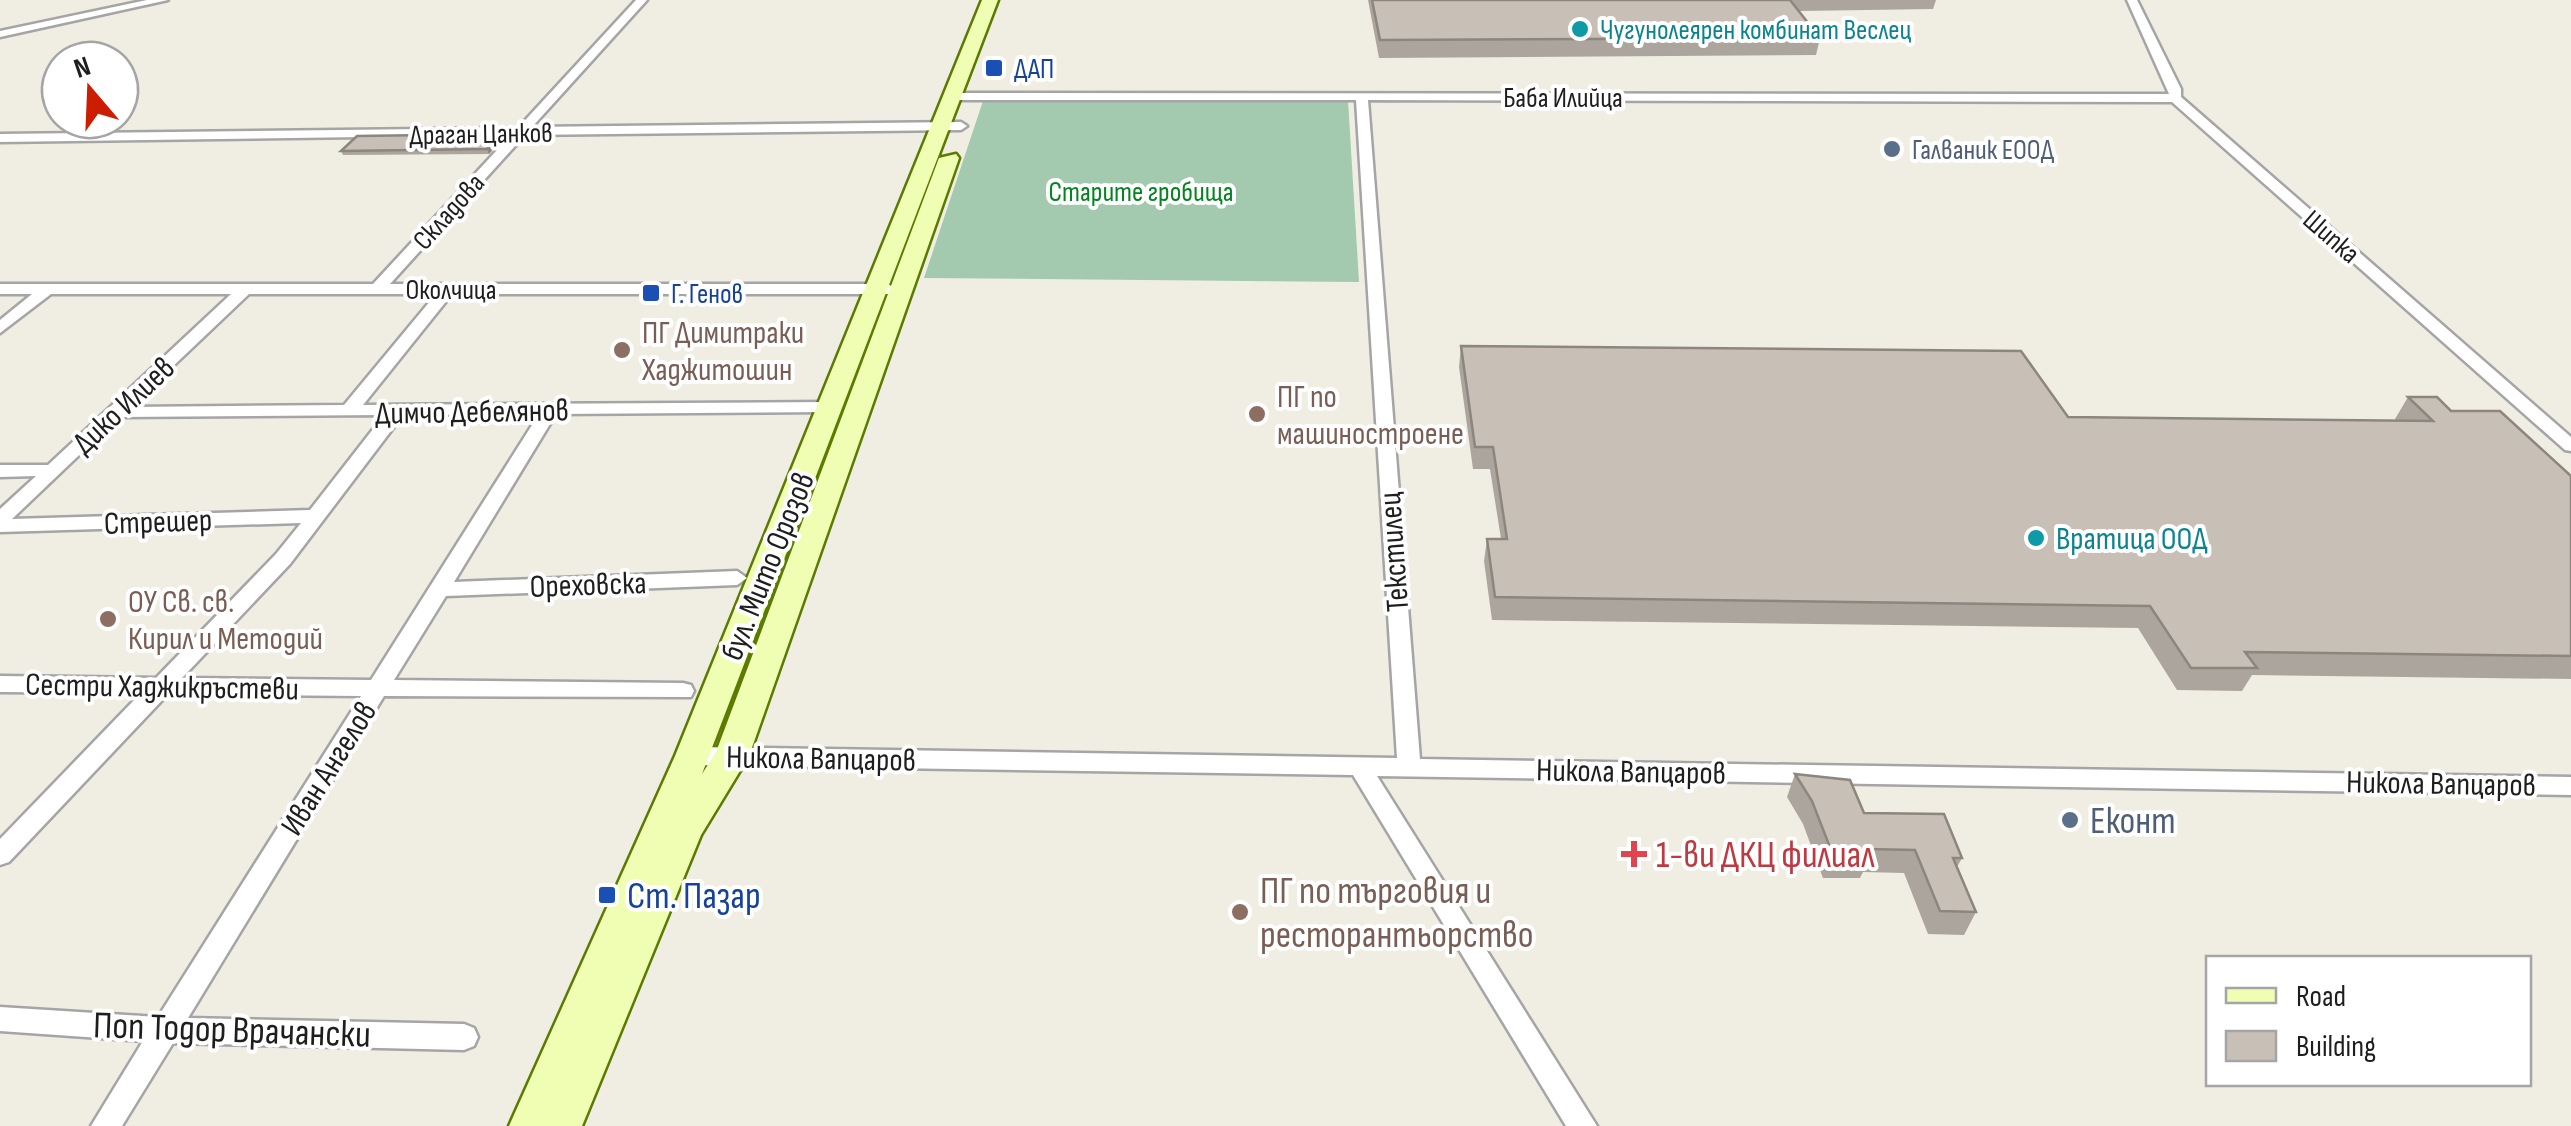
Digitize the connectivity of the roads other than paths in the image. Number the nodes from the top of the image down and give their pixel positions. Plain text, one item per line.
1 (72, 0) edge
2 (164, 0) edge
3 (642, 0) edge
4 (990, 0) edge
5 (1007, 0) edge
6 (2132, 0) edge
7 (63, 21) junction
8 (0, 34) edge
9 (962, 96) junction
10 (1362, 97) junction
11 (2175, 98) junction
12 (951, 126) junction
13 (520, 132) junction
14 (0, 138) edge
15 (0, 289) edge
16 (245, 289) junction
17 (377, 289) junction
18 (448, 289) junction
19 (889, 289) junction
20 (47, 290) junction
21 (0, 328) edge
22 (830, 407) junction
23 (550, 410) junction
24 (115, 412) junction
25 (348, 412) junction
26 (396, 412) junction
27 (2571, 446) edge
28 (0, 470) edge
29 (54, 470) junction
30 (316, 516) junction
31 (0, 523) edge
32 (737, 578) dead end
33 (439, 589) junction
34 (0, 684) edge
35 (163, 686) junction
36 (378, 688) junction
37 (684, 691) dead end
38 (712, 756) junction
39 (1359, 766) junction
40 (1408, 767) junction
41 (2571, 786) edge
42 (0, 856) edge
43 (0, 1019) edge
44 (166, 1030) junction
45 (464, 1037) dead end
46 (106, 1126) edge
47 (531, 1126) edge
48 (560, 1126) edge
49 (1582, 1126) edge

1 - 7 street
2 - 7 street
3 - 13 street, Складова
4 - 9 main road, бул. Мито Орозов
5 - 9 main road, бул. Мито Орозов
6 - 11 street, Шипка
7 - 8 street
9 - 10 street, Баба Илийца
9 - 12 main road, бул. Мито Орозов
10 - 11 street, Баба Илийца
10 - 40 street, Текстилец
11 - 27 street, Шипка
12 - 13 street, Драган Цанков
12 - 19 main road, бул. Мито Орозов
13 - 14 street, Драган Цанков
13 - 17 street, Складова
15 - 20 street, Околчица
16 - 17 street, Околчица
16 - 20 street, Околчица
16 - 24 street, Дико Илиев
17 - 18 street, Околчица
18 - 19 street, Околчица
18 - 25 street
19 - 22 main road, бул. Мито Орозов
19 - 38 main road, бул. Мито Орозов
20 - 21 street
22 - 23 street, Димчо Дебелянов
22 - 38 main road, бул. Мито Орозов
23 - 26 street, Димчо Дебелянов
23 - 33 street, Иван Ангелов
24 - 25 street, Димчо Дебелянов
24 - 29 street, Дико Илиев
25 - 26 street, Димчо Дебелянов
26 - 30 street
28 - 29 street
29 - 31 street, Дико Илиев
30 - 31 street, Стрешер
30 - 35 street
32 - 33 street, Ореховска
33 - 36 street, Иван Ангелов
34 - 35 street, Сестри Хаджикръстеви
35 - 36 street, Сестри Хаджикръстеви
35 - 42 street
36 - 37 street, Сестри Хаджикръстеви
36 - 44 street, Иван Ангелов
38 - 39 street, Никола Вапцаров
38 - 47 main road, бул. Мито Орозов
38 - 48 main road, бул. Мито Орозов
39 - 40 street, Никола Вапцаров
39 - 49 street
40 - 41 street, Никола Вапцаров
43 - 44 street, Поп Тодор Врачански
44 - 45 street, Поп Тодор Врачански
44 - 46 street, Иван Ангелов

